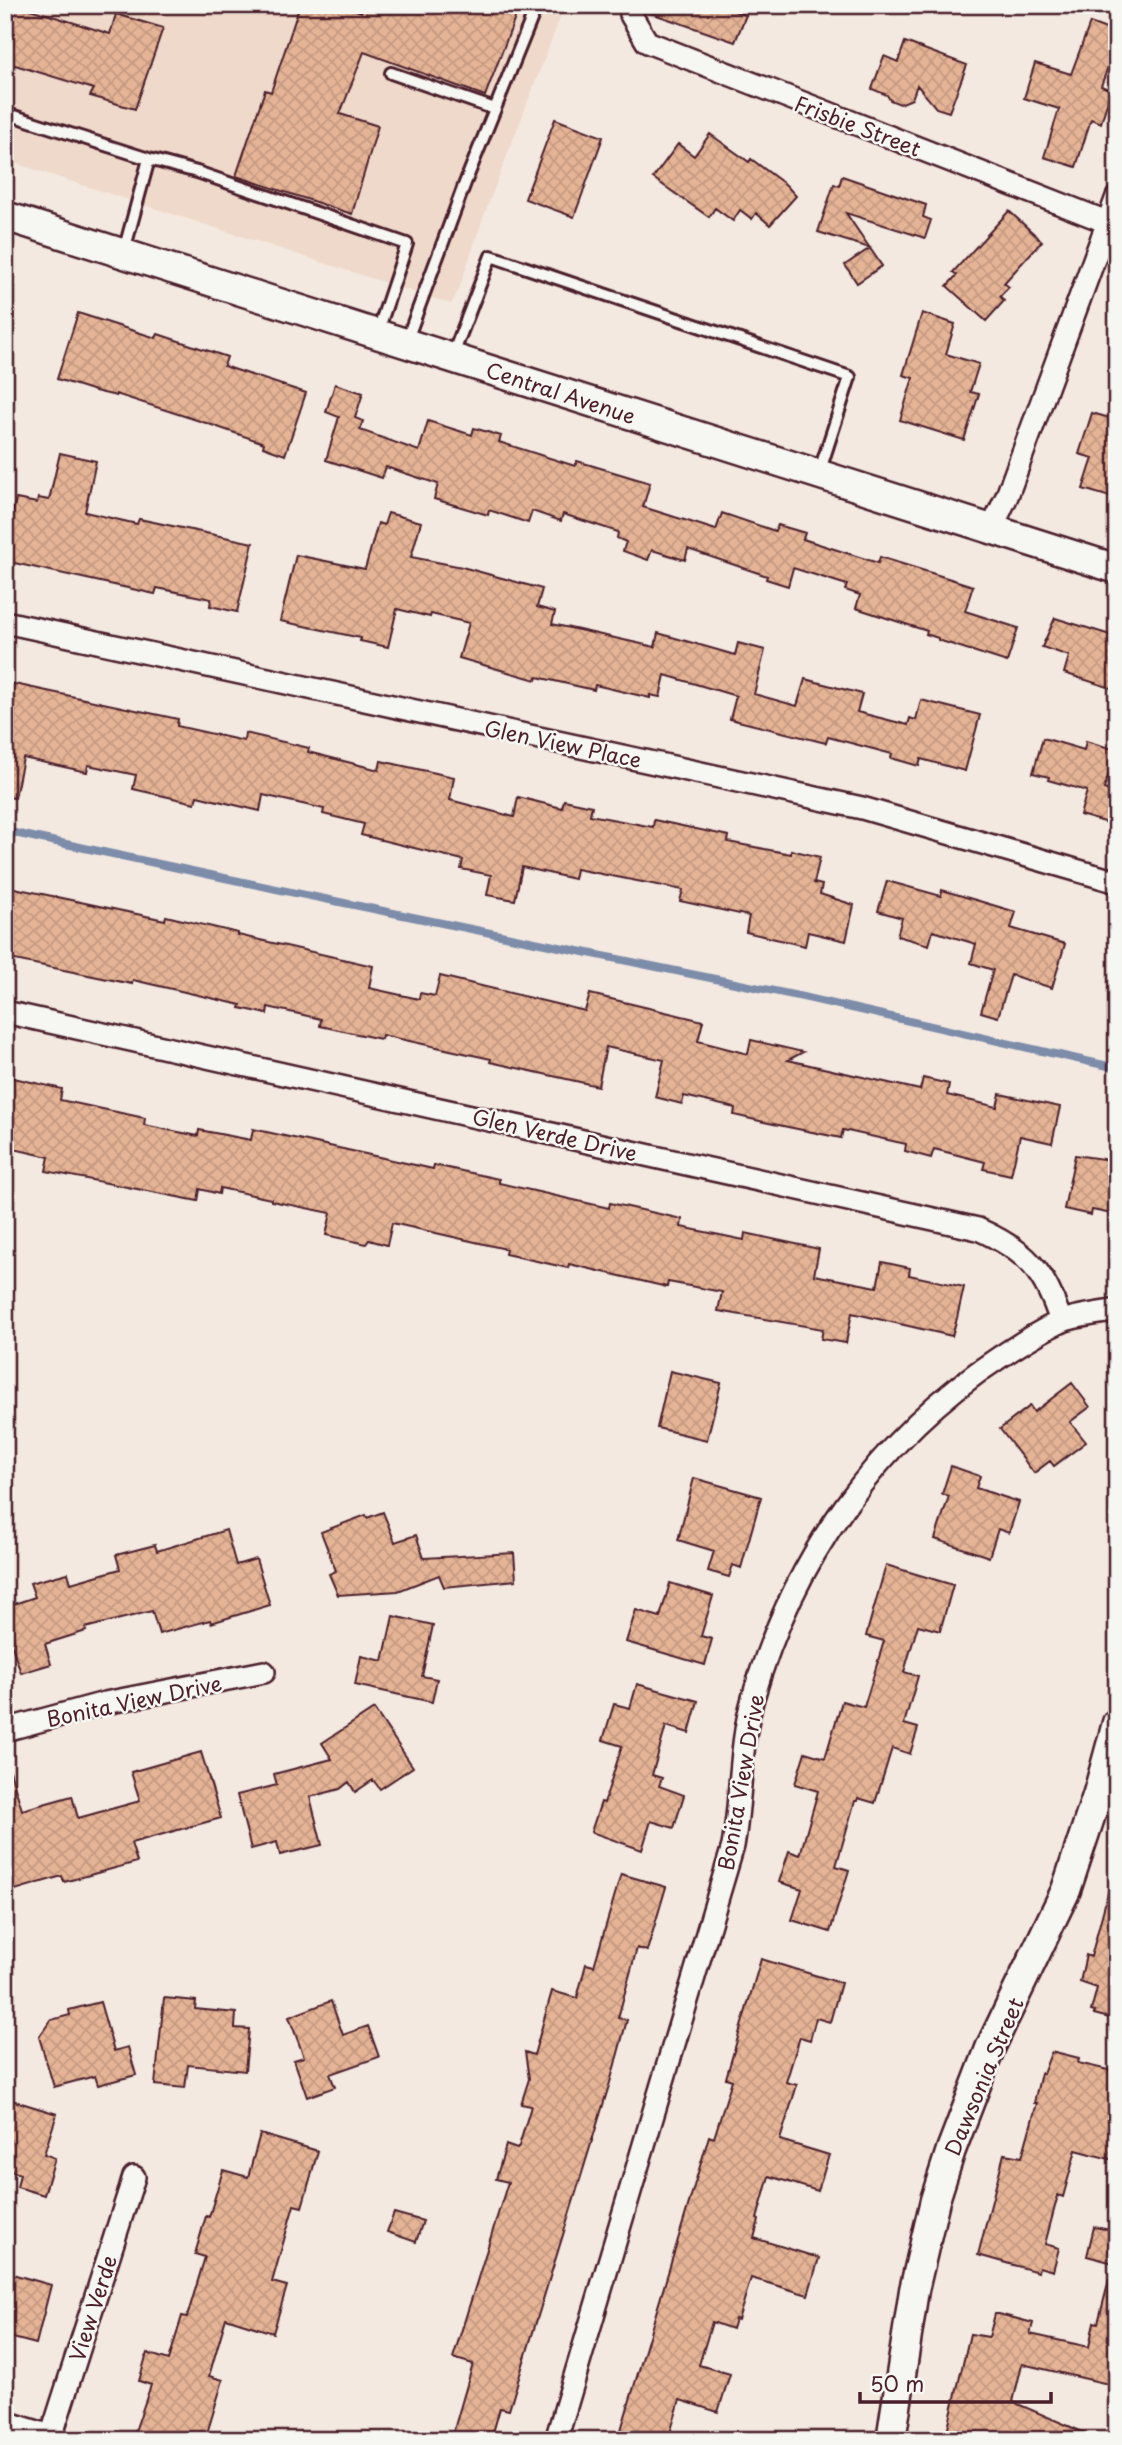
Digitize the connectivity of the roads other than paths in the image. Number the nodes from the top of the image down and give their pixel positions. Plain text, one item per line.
1 (537, 5) edge
2 (633, 5) edge
3 (391, 73) dead end
4 (495, 109) junction
5 (5, 113) edge
6 (149, 159) junction
7 (1117, 197) edge
8 (5, 216) edge
9 (1107, 222) junction
10 (124, 253) junction
11 (377, 334) junction
12 (406, 343) junction
13 (452, 357) junction
14 (819, 473) junction
15 (992, 528) junction
16 (1117, 569) edge
17 (5, 622) edge
18 (1117, 882) edge
19 (5, 1012) edge
20 (1117, 1310) edge
21 (1061, 1322) junction
22 (264, 1672) dead end
23 (1117, 1723) edge
24 (5, 1730) edge
25 (134, 2177) dead end
26 (5, 2422) edge
27 (51, 2438) edge
28 (556, 2440) edge
29 (891, 2440) edge

1 - 4 lane
2 - 9 street, Frisbie Street
3 - 4 lane
4 - 12 lane
5 - 6 lane
6 - 10 lane
6 - 11 lane
7 - 9 street
8 - 10 main road, Central Avenue
9 - 15 street
10 - 11 main road, Central Avenue
11 - 12 main road, Central Avenue
12 - 13 main road, Central Avenue
13 - 14 main road, Central Avenue
13 - 14 lane
14 - 15 main road, Central Avenue
15 - 16 main road, Central Avenue
17 - 18 street, Glen View Place
19 - 21 street, Glen Verde Drive
20 - 21 street, Bonita View Drive
21 - 28 street, Bonita View Drive
22 - 24 street, Bonita View Drive
23 - 29 main road, Dawsonia Street
25 - 27 street, View Verde
26 - 27 street

